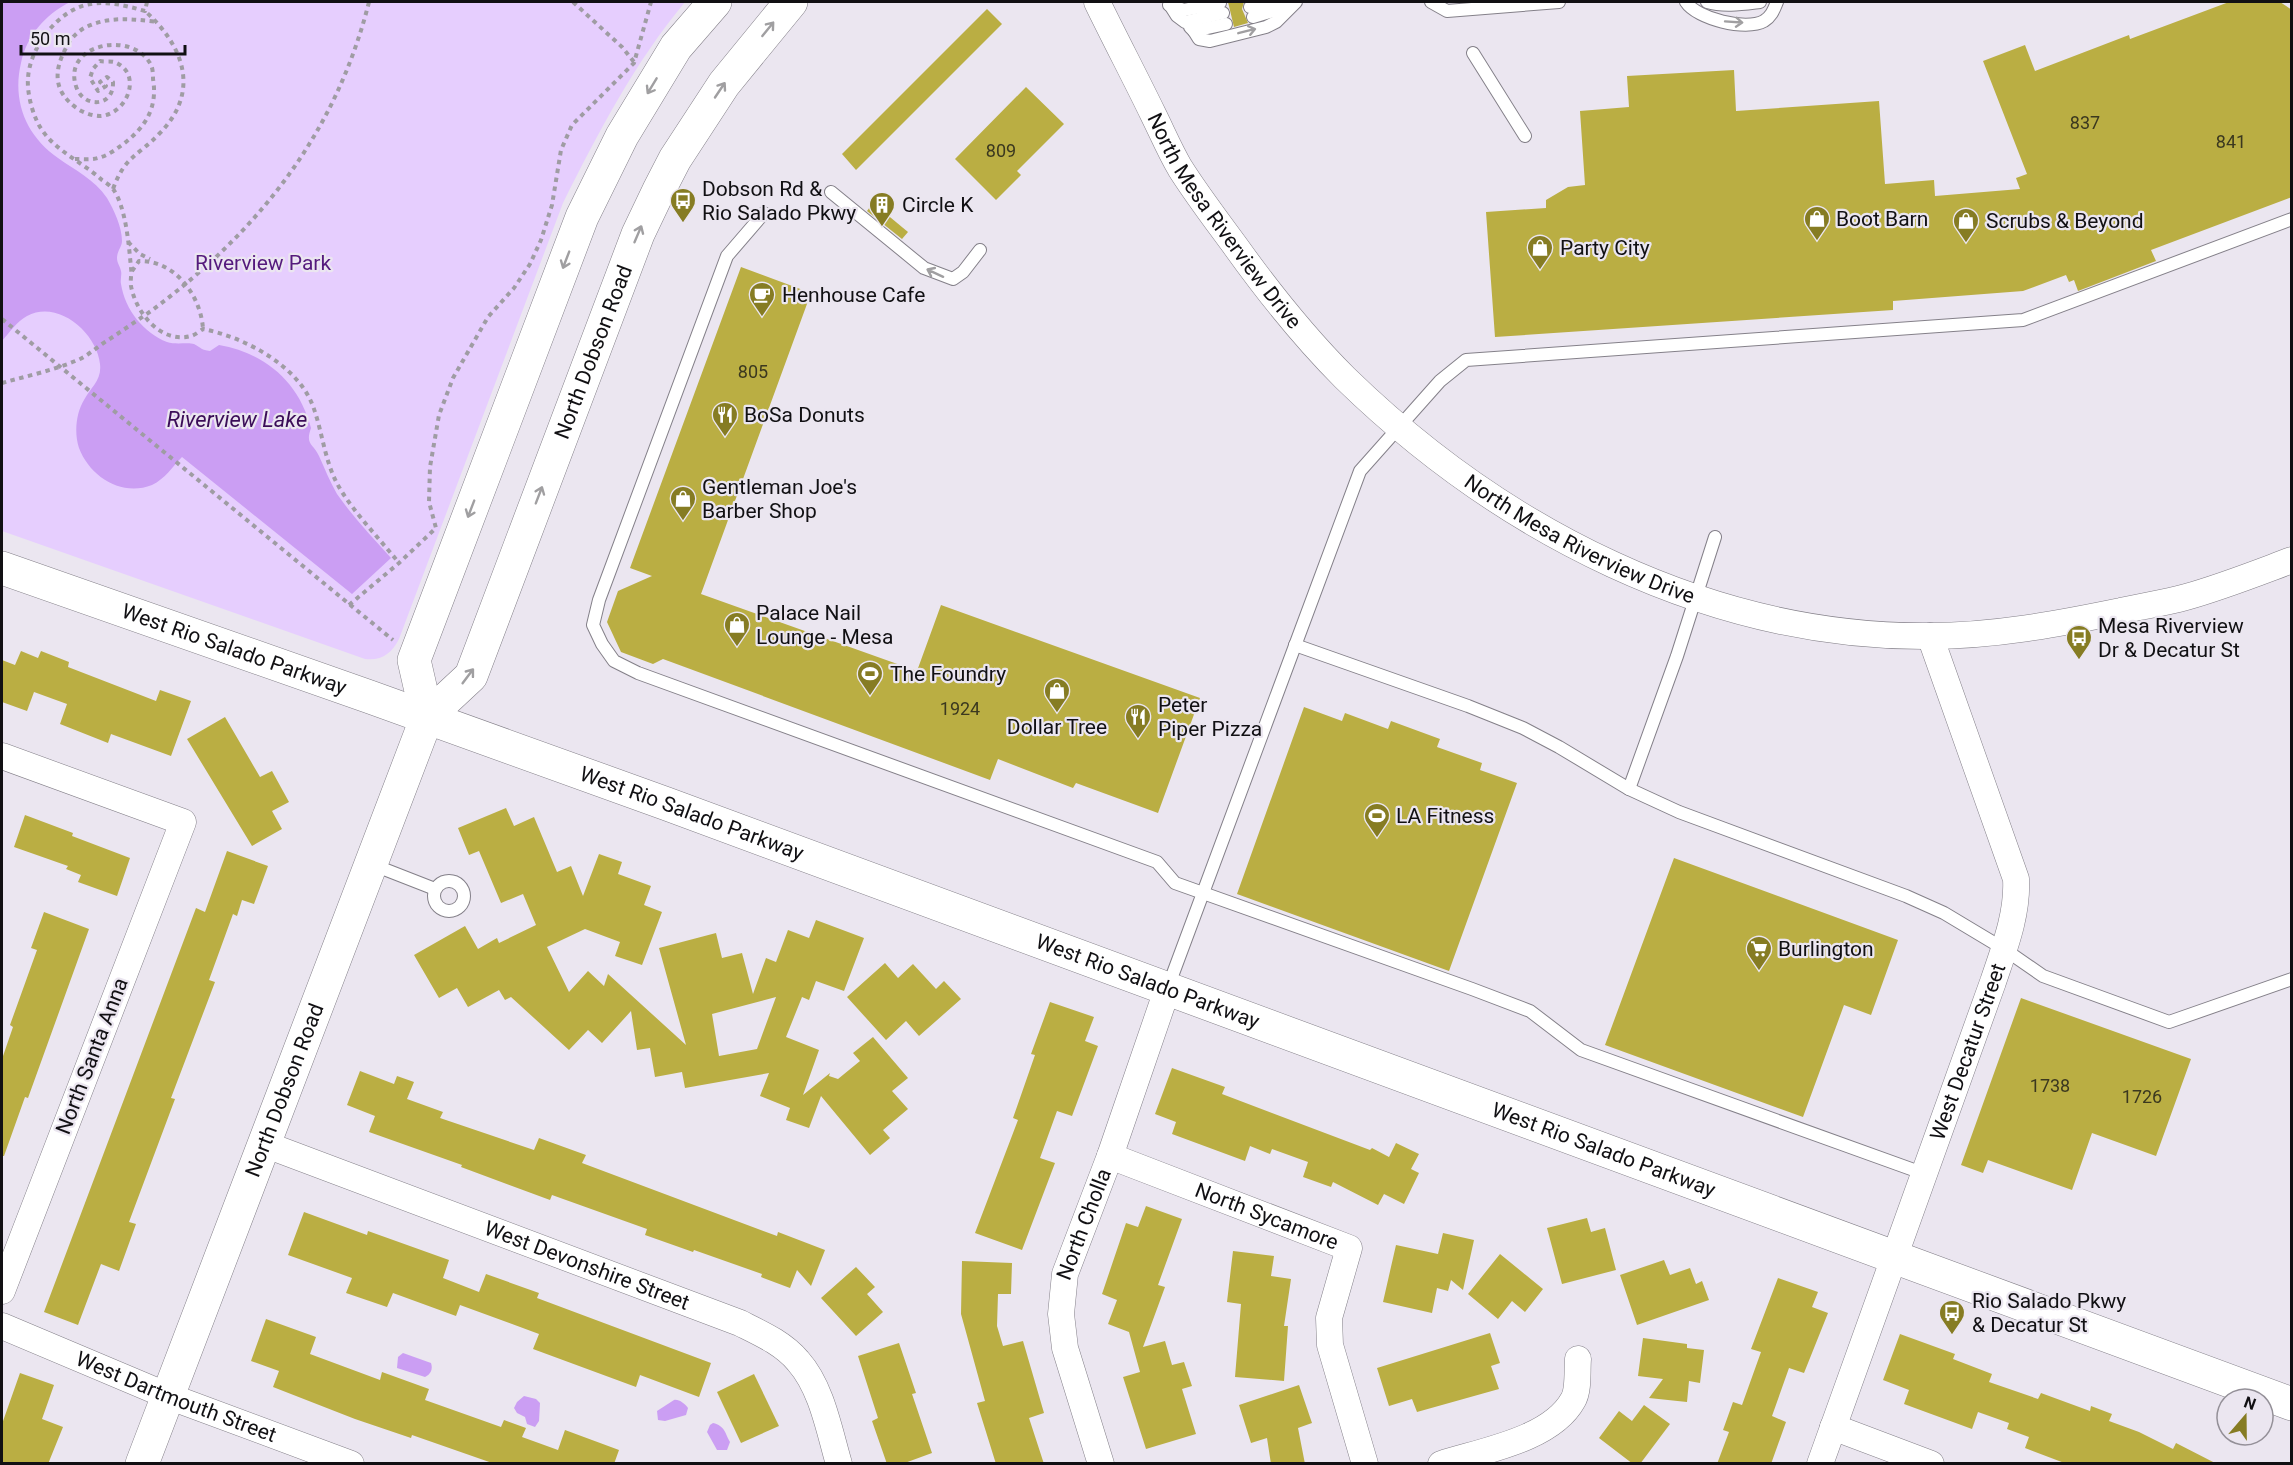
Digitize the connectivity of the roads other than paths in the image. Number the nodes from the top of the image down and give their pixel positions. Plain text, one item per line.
1 (715, 2) edge
2 (791, 2) edge
3 (1097, 2) edge
4 (1269, 2) edge
5 (1283, 2) edge
6 (1296, 2) edge
7 (1431, 2) edge
8 (1559, 2) edge
9 (1686, 2) edge
10 (1707, 2) edge
11 (1760, 2) edge
12 (1777, 2) edge
13 (1168, 3) edge
14 (1223, 13) edge
15 (1185, 21) junction
16 (1194, 31) junction
17 (1473, 53) dead end
18 (1525, 136) dead end
19 (831, 192) dead end
20 (764, 213) dead end
21 (2292, 219) edge
22 (980, 250) dead end
23 (1400, 426) junction
24 (1715, 537) dead end
25 (2292, 560) edge
26 (2, 568) edge
27 (1696, 597) junction
28 (1930, 636) junction
29 (1295, 645) junction
30 (427, 717) junction
31 (2, 756) edge
32 (1629, 789) junction
33 (370, 864) junction
34 (435, 889) dead end
35 (1203, 893) junction
36 (2004, 949) junction
37 (2292, 979) edge
38 (1167, 990) junction
39 (264, 1144) junction
40 (1110, 1156) junction
41 (1925, 1174) junction
42 (1894, 1258) junction
43 (2, 1291) edge
44 (2, 1326) edge
45 (1578, 1359) dead end
46 (168, 1396) junction
47 (2292, 1404) edge
48 (1833, 1427) junction
49 (142, 1464) edge
50 (351, 1464) edge
51 (839, 1464) edge
52 (1101, 1464) edge
53 (1365, 1464) edge
54 (1441, 1464) edge
55 (1820, 1464) edge
56 (1931, 1464) edge

1 -> 30 main road
30 -> 2 main road, North Dobson Road
3 - 23 street, North Mesa Riverview Drive
4 - 5 lane
16 -> 6 lane
7 - 8 lane
9 -> 12 lane
10 - 11 lane
13 - 14 lane
13 - 15 lane
14 - 15 lane
14 - 16 lane
15 - 16 lane
17 - 18 lane
22 -> 19 lane
20 - 35 lane
21 - 23 lane
23 - 27 street, North Mesa Riverview Drive
23 - 29 lane
24 - 27 lane
25 - 28 street, North Mesa Riverview Drive
26 - 30 main road, West Rio Salado Parkway
27 - 28 street, North Mesa Riverview Drive
27 - 32 lane
28 - 36 street, West Decatur Street
29 - 32 lane
29 - 35 lane
30 - 33 main road, North Dobson Road
30 - 38 main road, West Rio Salado Parkway
31 - 43 street, North Santa Anna
32 - 36 lane
33 - 34 lane
33 - 39 main road, North Dobson Road
35 - 38 lane
35 - 41 lane
36 - 37 lane
36 - 41 street, West Decatur Street
38 - 40 street, North Cholla
38 - 42 main road, West Rio Salado Parkway
39 - 46 main road, North Dobson Road
39 - 51 street, West Devonshire Street
40 - 52 street, North Cholla
40 - 53 street, North Sycamore
41 - 42 street, West Decatur Street
42 - 47 main road, West Rio Salado Parkway
42 - 48 street, West Decatur Street
44 - 46 street, West Dartmouth Street
45 - 54 street
46 - 49 main road, North Dobson Road
46 - 50 street, West Dartmouth Street
48 - 55 street, West Decatur Street
48 - 56 street

